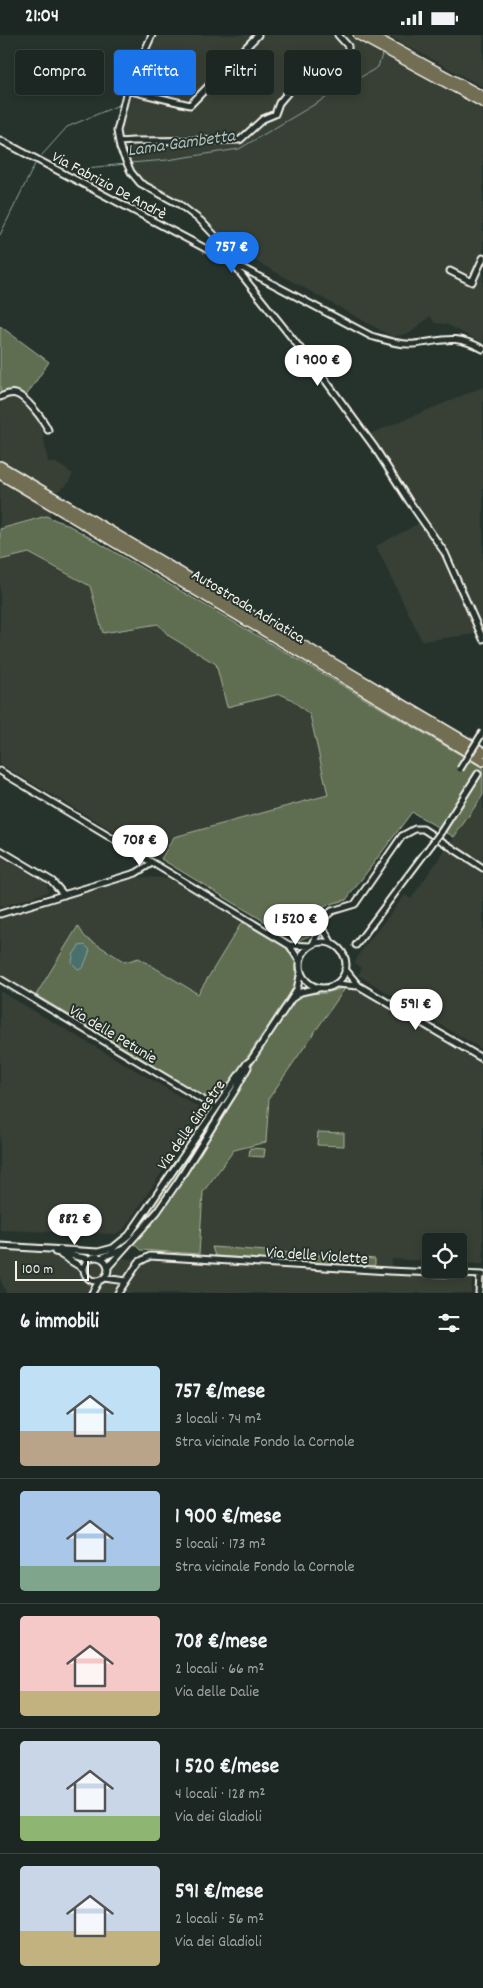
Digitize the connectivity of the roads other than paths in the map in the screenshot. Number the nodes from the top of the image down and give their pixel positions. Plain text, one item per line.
1 (152, 35) edge
2 (258, 35) edge
3 (338, 35) edge
4 (358, 35) edge
5 (371, 35) edge
6 (145, 50) edge
7 (127, 95) edge
8 (149, 95) edge
9 (483, 96) edge
10 (483, 103) edge
11 (0, 140) edge
12 (119, 142) junction
13 (483, 258) edge
14 (233, 264) junction
15 (450, 271) dead end
16 (483, 349) edge
17 (0, 397) edge
18 (48, 430) dead end
19 (0, 466) edge
20 (0, 474) edge
21 (483, 638) edge
22 (483, 731) edge
23 (483, 752) edge
24 (483, 761) edge
25 (460, 769) dead end
26 (0, 771) edge
27 (478, 774) dead end
28 (0, 850) edge
29 (152, 863) junction
30 (483, 868) edge
31 (64, 895) junction
32 (0, 914) edge
33 (322, 926) junction
34 (332, 944) junction
35 (290, 945) junction
36 (312, 945) junction
37 (356, 945) dead end
38 (300, 963) junction
39 (345, 969) junction
40 (301, 972) junction
41 (0, 979) edge
42 (337, 983) junction
43 (359, 986) junction
44 (319, 988) junction
45 (292, 998) junction
46 (483, 1059) edge
47 (252, 1060) junction
48 (216, 1108) junction
49 (0, 1246) edge
50 (20, 1247) junction
51 (122, 1250) junction
52 (56, 1252) junction
53 (99, 1255) junction
54 (89, 1259) junction
55 (84, 1269) junction
56 (108, 1269) junction
57 (482, 1275) edge
58 (89, 1279) junction
59 (101, 1279) junction
60 (117, 1280) junction
61 (126, 1281) junction
62 (92, 1292) edge
63 (118, 1293) edge
64 (479, 1293) edge

1 - 6 street
2 - 8 street
3 - 12 street
4 - 10 main road
5 - 9 main road
7 - 12 street
11 - 14 street, Via Fabrizio De Andrè
12 - 14 street
13 - 15 street
14 - 16 street, Via Fabrizio De Andrè
14 - 21 street
17 - 18 street
19 - 23 highway, Autostrada Adriatica
20 - 24 highway, Autostrada Adriatica
22 - 25 street, bridge
26 - 29 street
27 - 37 street, bridge
28 - 31 street
29 - 31 street
29 - 35 street
30 - 33 street
31 - 32 street
33 - 34 street
33 - 36 street
34 - 36 street
34 - 39 street
35 - 36 street
35 - 38 street
36 - 38 street
38 - 40 street
39 - 42 street
39 - 43 street
40 - 44 street
40 - 45 street, Via delle Ginestre
41 - 48 street, Via delle Petunie
42 - 43 street
42 - 44 street
43 - 46 street
44 - 45 street
45 - 47 street, Via delle Ginestre
47 - 48 street, Via delle Ginestre
47 - 51 street
48 - 53 street, Via delle Ginestre
49 - 50 street
50 - 52 street
50 - 53 street
51 - 53 street
51 - 56 street
52 - 54 street
52 - 55 street
53 - 54 street
53 - 56 street
54 - 55 street
55 - 58 street
56 - 59 street
56 - 60 street
57 - 61 street, Via delle Violette
57 - 64 street
58 - 59 street
58 - 62 street
59 - 60 street
59 - 62 street
60 - 61 street
61 - 63 street

